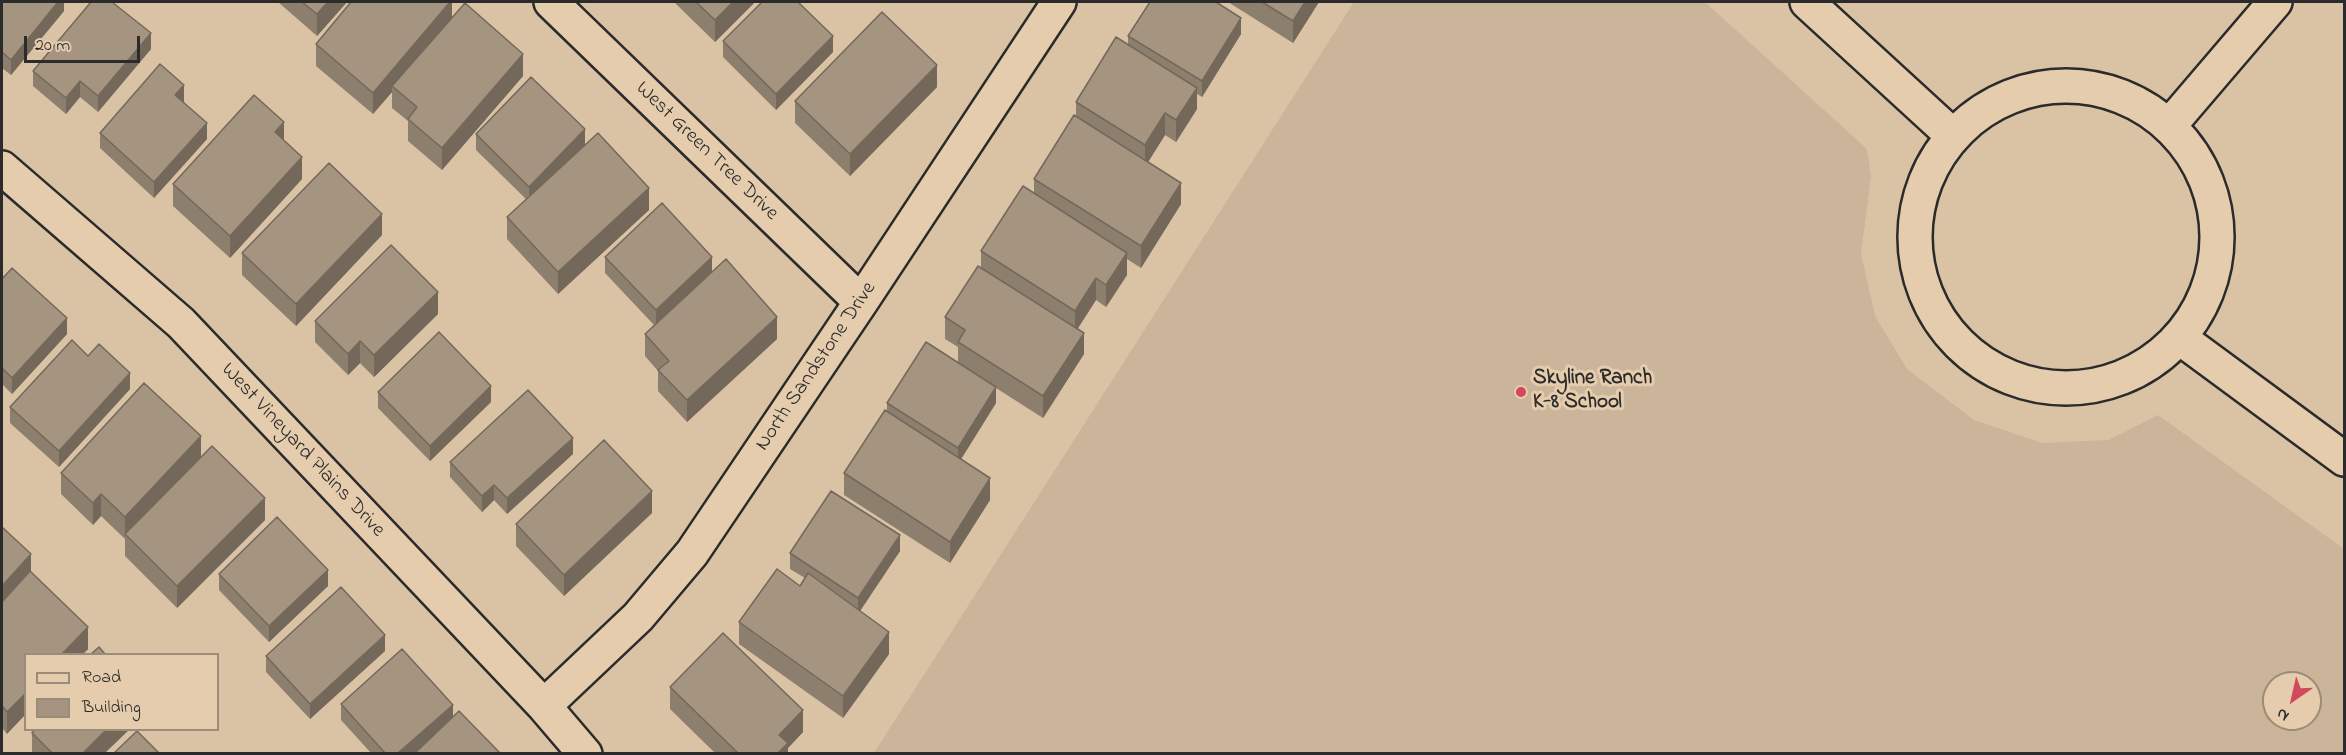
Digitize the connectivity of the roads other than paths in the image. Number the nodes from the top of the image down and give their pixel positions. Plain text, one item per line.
1 (551, 2) edge
2 (1059, 2) edge
3 (1807, 2) edge
4 (2275, 2) edge
5 (2169, 126) junction
6 (1952, 135) junction
7 (2, 168) edge
8 (861, 302) junction
9 (2180, 338) junction
10 (2344, 459) edge
11 (544, 706) junction
12 (585, 753) edge

1 - 8 street, West Green Tree Drive
2 - 8 street, North Sandstone Drive
3 - 6 street
4 - 5 street
5 - 6 street
5 - 9 street
6 - 9 street
7 - 11 street, West Vineyard Plains Drive
8 - 11 street, North Sandstone Drive
9 - 10 street
11 - 12 street, West Vineyard Plains Drive

